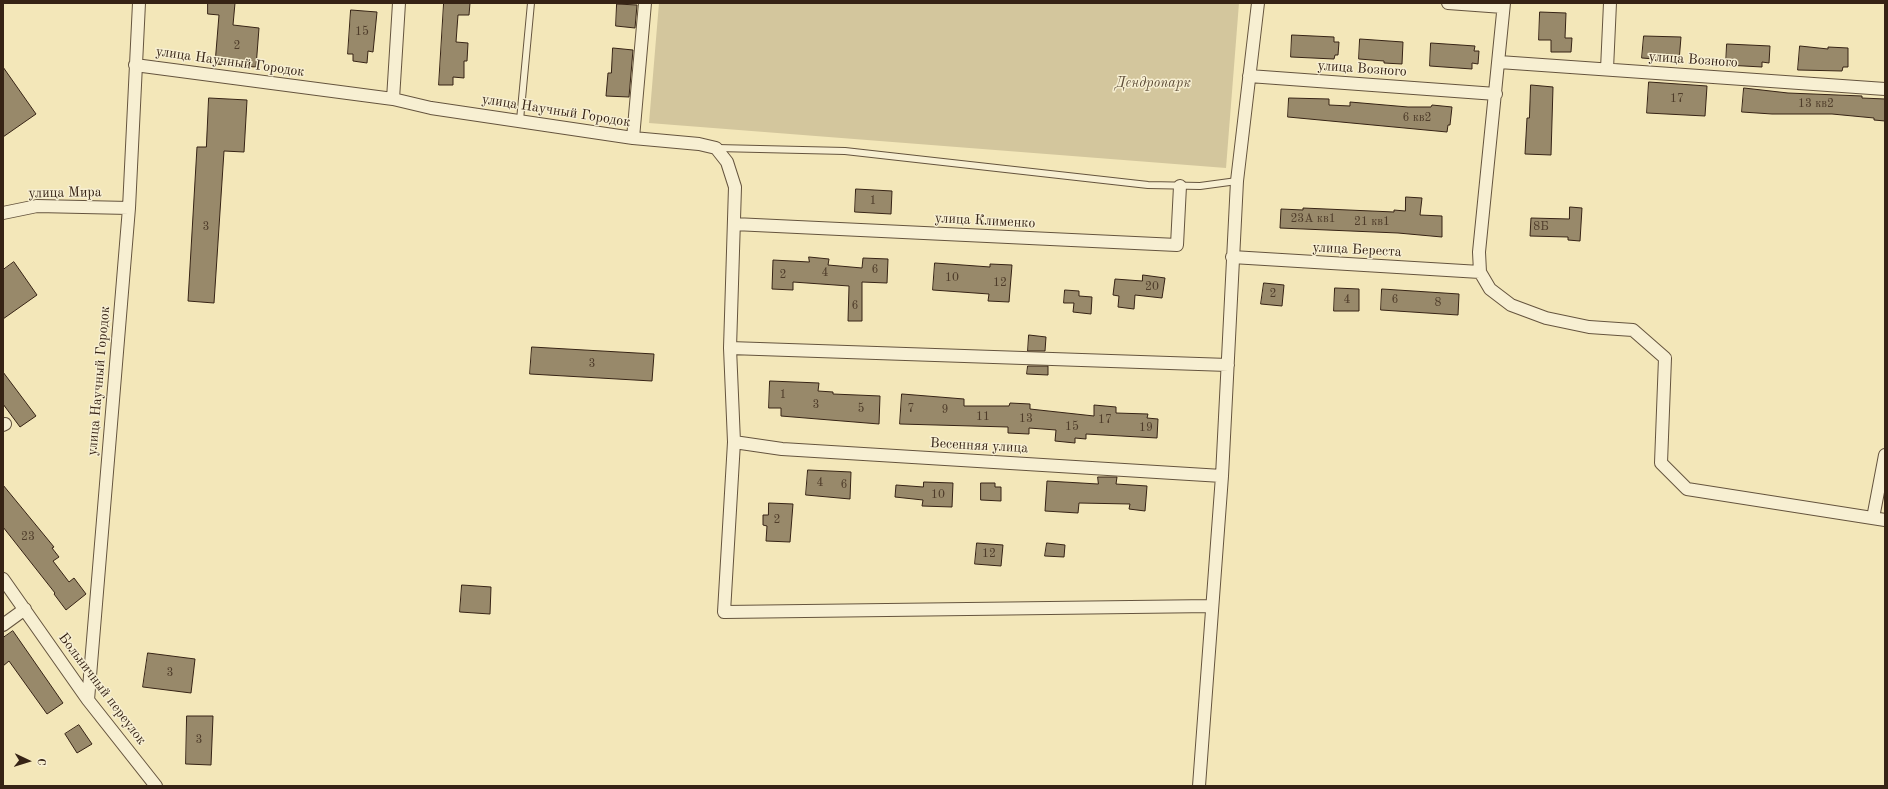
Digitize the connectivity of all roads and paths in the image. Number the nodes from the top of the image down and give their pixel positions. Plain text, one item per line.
1 (139, 3) edge
2 (400, 3) edge
3 (531, 3) edge
4 (645, 3) edge
5 (1258, 3) edge
6 (1448, 3) edge
7 (1610, 3) edge
8 (1504, 5) edge
9 (1499, 62) junction
10 (135, 65) junction
11 (1607, 69) junction
12 (1249, 76) junction
13 (1885, 89) edge
14 (1496, 94) junction
15 (393, 99) junction
16 (520, 120) junction
17 (633, 138) junction
18 (716, 148) junction
19 (1237, 181) junction
20 (1180, 186) junction
21 (129, 208) junction
22 (3, 213) edge
23 (734, 224) junction
24 (1232, 258) junction
25 (1480, 272) junction
26 (730, 348) junction
27 (1228, 365) junction
28 (734, 442) junction
29 (1885, 455) edge
30 (1222, 476) junction
31 (1872, 518) junction
32 (1885, 520) edge
33 (3, 579) edge
34 (1212, 606) junction
35 (25, 609) junction
36 (3, 624) edge
37 (88, 700) junction
38 (156, 786) edge
39 (1199, 786) edge

1 - 10 street, улица Научный Городок
2 - 15 street
3 - 16 lane
4 - 17 street
5 - 12 street
6 - 8 street
7 - 11 street
8 - 9 street
9 - 11 street, улица Возного
9 - 14 street
10 - 15 street, улица Научный Городок
10 - 21 street, улица Научный Городок
11 - 13 street, улица Возного
12 - 14 street, улица Возного
12 - 19 street
14 - 25 street
15 - 16 street, улица Научный Городок
16 - 17 street, улица Научный Городок
17 - 18 street, улица Научный Городок
18 - 20 lane
18 - 23 street
19 - 20 lane
19 - 24 street
20 - 23 street, улица Клименко
21 - 22 street, улица Мира
21 - 37 street, улица Научный Городок
23 - 26 street
24 - 25 street, улица Береста
24 - 27 street
25 - 31 street
26 - 27 street
26 - 28 street
27 - 30 street
28 - 30 street, Весенняя улица
28 - 34 street
29 - 31 street
30 - 34 street
31 - 32 street
33 - 35 street, Больничный переулок
34 - 39 street
35 - 36 street
35 - 37 street, Больничный переулок
37 - 38 street, Больничный переулок

